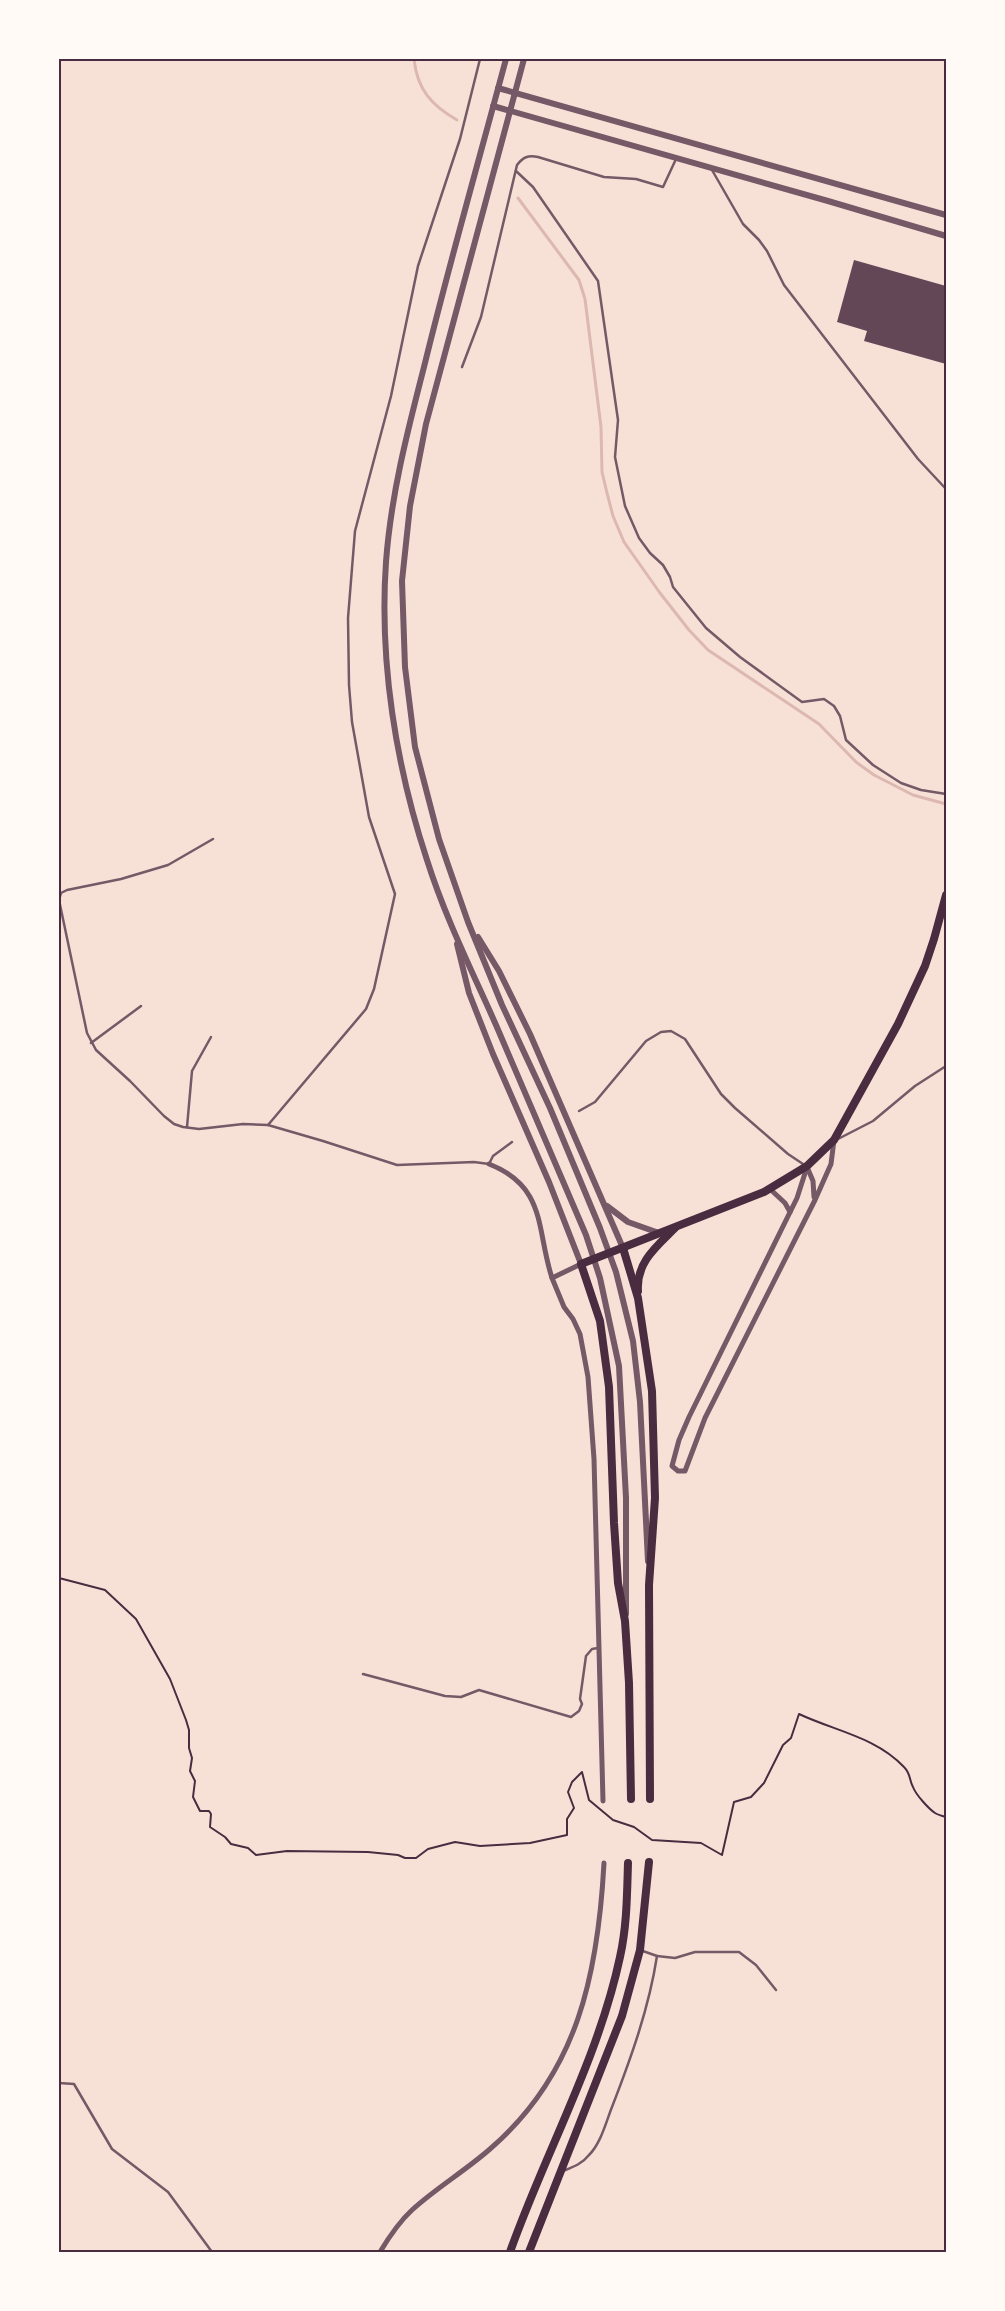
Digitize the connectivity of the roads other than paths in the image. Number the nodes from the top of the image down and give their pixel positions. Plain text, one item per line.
1 (480, 59) edge
2 (506, 59) edge
3 (524, 59) edge
4 (498, 88) junction
5 (515, 93) junction
6 (493, 106) junction
7 (510, 112) junction
8 (676, 159) junction
9 (712, 169) junction
10 (516, 171) junction
11 (946, 215) edge
12 (946, 236) edge
13 (462, 367) dead end
14 (946, 489) edge
15 (946, 794) edge
16 (213, 839) dead end
17 (946, 895) edge
18 (59, 900) edge
19 (468, 922) junction
20 (452, 926) junction
21 (141, 1006) dead end
22 (211, 1037) dead end
23 (91, 1042) junction
24 (946, 1066) edge
25 (579, 1111) dead end
26 (268, 1125) junction
27 (187, 1127) junction
28 (834, 1140) junction
29 (512, 1142) dead end
30 (489, 1164) junction
31 (807, 1166) junction
32 (770, 1189) junction
33 (815, 1200) junction
34 (604, 1203) junction
35 (790, 1212) junction
36 (678, 1225) junction
37 (659, 1233) junction
38 (623, 1248) junction
39 (581, 1264) junction
40 (552, 1278) junction
41 (638, 1298) junction
42 (649, 1585) junction
43 (625, 1622) junction
44 (600, 1648) junction
45 (363, 1674) dead end
46 (631, 1798) dead end
47 (650, 1799) dead end
48 (603, 1801) dead end
49 (604, 1862) dead end
50 (649, 1862) dead end
51 (628, 1863) dead end
52 (640, 1950) junction
53 (657, 1956) junction
54 (776, 1990) dead end
55 (59, 2082) edge
56 (560, 2172) junction
57 (212, 2252) edge
58 (380, 2252) edge
59 (510, 2252) edge
60 (529, 2252) edge

1 - 26 lane
2 - 4 street
3 - 5 street
4 - 5 street
4 - 6 street
5 - 7 street
5 - 11 street
6 - 7 street
6 - 20 street
7 - 8 street
7 - 19 street
8 - 9 street
8 - 10 lane
9 - 12 street
9 - 14 lane
10 - 13 lane
10 - 15 lane
16 - 18 lane
17 - 28 main road
18 - 23 lane
19 - 34 street
19 - 42 street
20 - 39 street
20 - 43 street
21 - 23 lane
22 - 27 lane
23 - 27 lane
24 - 28 lane
25 - 31 lane
26 - 27 lane
26 - 30 lane
28 - 31 main road
28 - 33 street
29 - 30 lane
30 - 40 street
31 - 32 main road
31 - 33 street
31 - 35 street
32 - 35 street
32 - 36 main road
33 - 35 street
34 - 37 street
34 - 38 street
36 - 37 main road
36 - 41 main road
37 - 38 main road
38 - 39 main road
38 - 41 main road
39 - 40 street
39 - 43 main road
40 - 44 street
41 - 42 main road
42 - 47 main road
43 - 46 main road
44 - 45 lane
44 - 48 street
49 - 58 street
50 - 52 main road
51 - 59 main road
52 - 53 lane
52 - 56 main road
53 - 54 lane
53 - 56 lane
55 - 57 lane
56 - 60 main road

